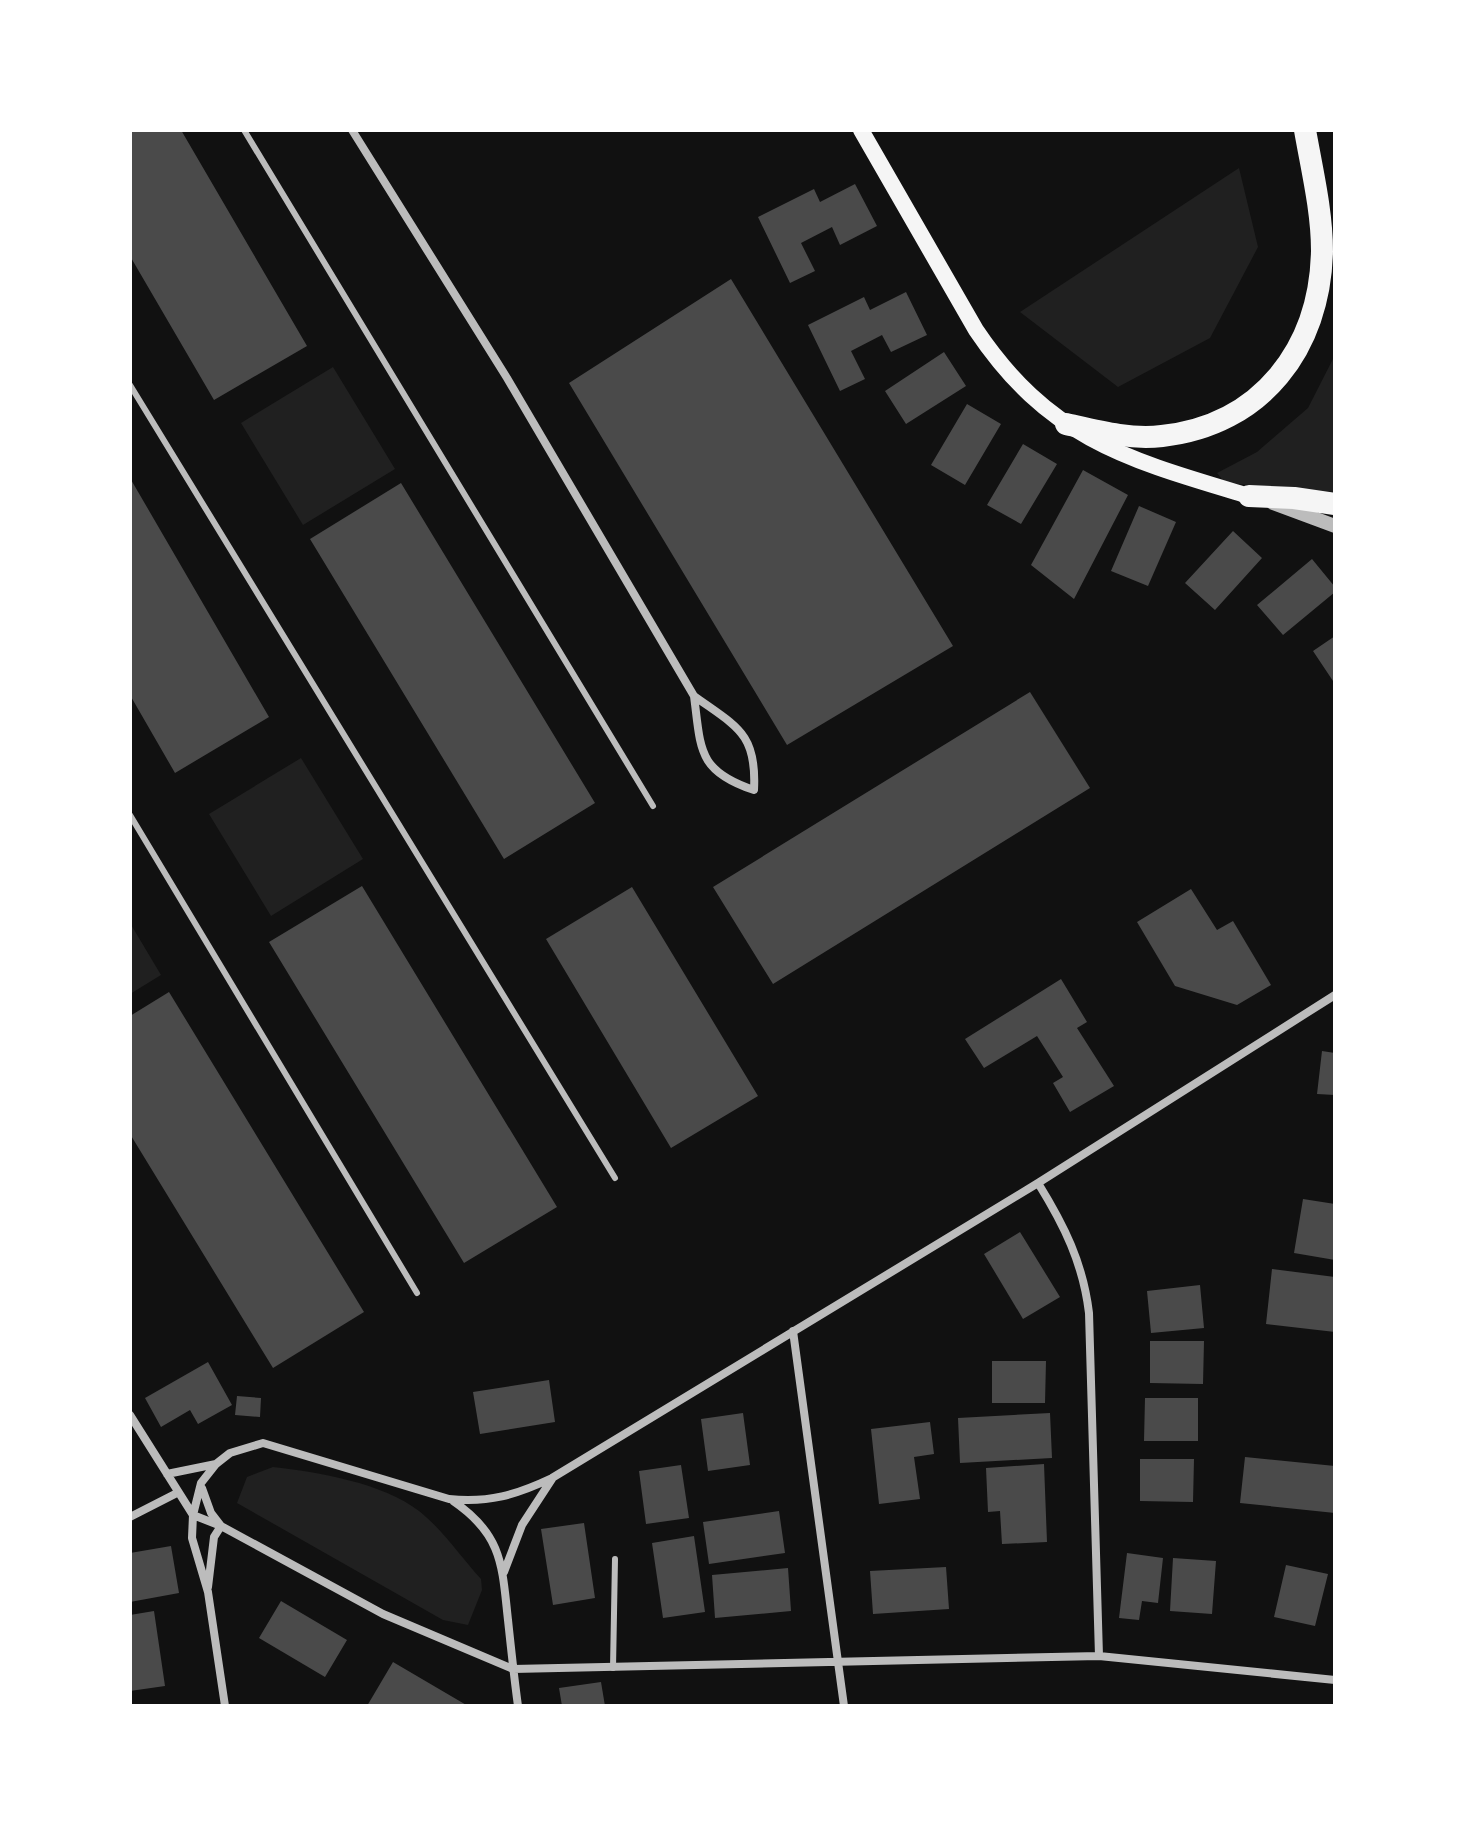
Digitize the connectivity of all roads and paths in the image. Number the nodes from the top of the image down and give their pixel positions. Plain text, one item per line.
1 (244, 130) edge
2 (352, 130) edge
3 (861, 130) edge
4 (1305, 130) edge
5 (130, 385) edge
6 (1066, 424) junction
7 (1249, 496) junction
8 (1335, 504) edge
9 (1335, 526) edge
10 (694, 696) junction
11 (653, 806) dead end
12 (130, 815) edge
13 (1335, 995) edge
14 (615, 1178) dead end
15 (1038, 1183) junction
16 (417, 1293) dead end
17 (793, 1331) junction
18 (130, 1415) edge
19 (216, 1464) junction
20 (167, 1474) junction
21 (552, 1478) junction
22 (201, 1483) junction
23 (177, 1493) junction
24 (449, 1499) junction
25 (193, 1515) junction
26 (130, 1517) edge
27 (221, 1526) junction
28 (615, 1559) dead end
29 (504, 1572) junction
30 (208, 1592) junction
31 (1099, 1656) junction
32 (838, 1662) junction
33 (613, 1668) junction
34 (513, 1669) junction
35 (1335, 1680) edge
36 (225, 1706) edge
37 (518, 1706) edge
38 (844, 1706) edge

1 - 11 lane
2 - 10 street
3 - 6 main road
4 - 6 highway
5 - 14 lane
6 - 7 main road
7 - 8 highway
7 - 9 street
10 - 10 street
12 - 16 lane
13 - 15 street
15 - 17 street
15 - 31 street
17 - 21 street
17 - 32 street
18 - 20 street
19 - 20 street
19 - 22 street
19 - 24 street
20 - 23 street
21 - 24 street
21 - 29 street
22 - 25 street
22 - 27 street
23 - 25 street
23 - 26 street
24 - 29 street
25 - 27 street
25 - 30 street
27 - 30 street
27 - 34 street
28 - 33 lane
29 - 34 street
30 - 36 street
31 - 32 street
31 - 35 street
32 - 33 street
32 - 38 street
33 - 34 street
34 - 37 street

